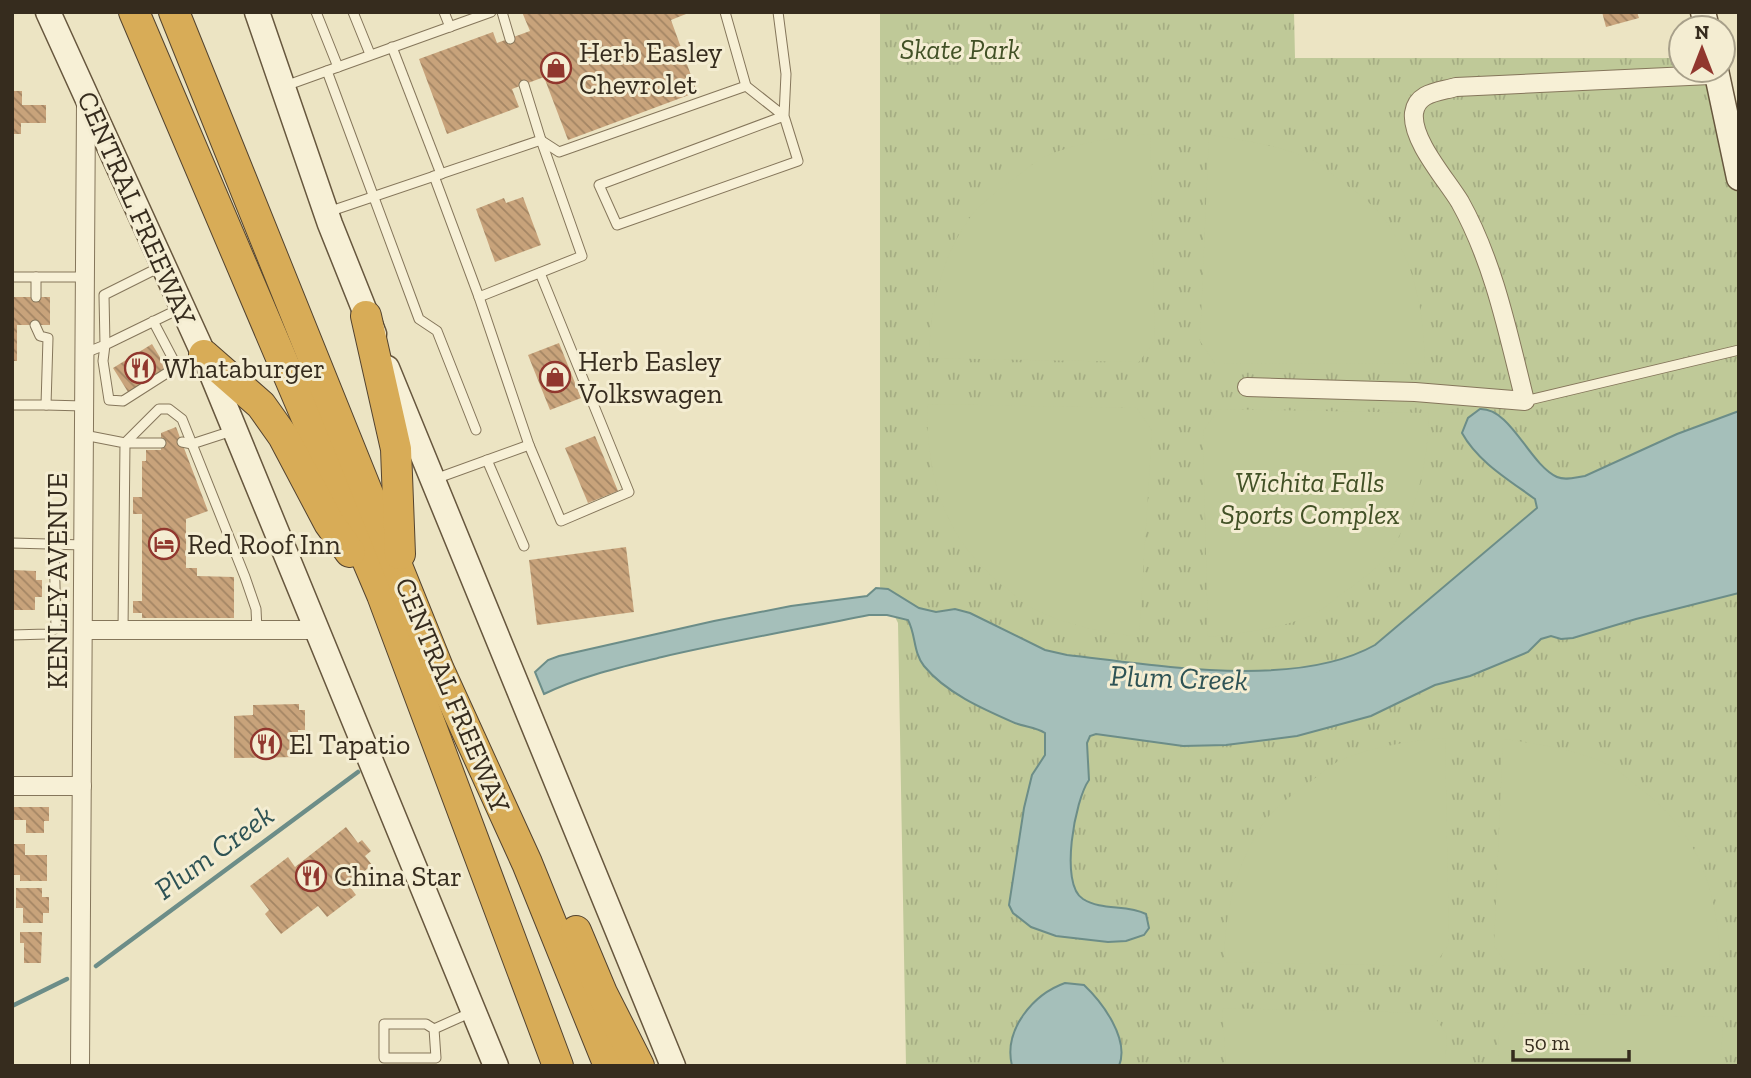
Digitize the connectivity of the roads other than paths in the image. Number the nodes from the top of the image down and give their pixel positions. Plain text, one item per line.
1 (48, 12) edge
2 (134, 12) edge
3 (174, 12) edge
4 (257, 12) edge
5 (316, 12) edge
6 (353, 12) edge
7 (444, 12) edge
8 (491, 12) edge
9 (502, 12) edge
10 (725, 12) edge
11 (778, 12) edge
12 (450, 27) junction
13 (510, 38) dead end
14 (392, 47) junction
15 (370, 54) junction
16 (338, 67) junction
17 (327, 71) junction
18 (1667, 77) edge
19 (1719, 84) edge
20 (524, 85) dead end
21 (746, 86) junction
22 (283, 87) junction
23 (87, 96) junction
24 (784, 116) junction
25 (541, 140) junction
26 (438, 175) junction
27 (1739, 178) edge
28 (372, 196) junction
29 (326, 212) junction
30 (163, 265) junction
31 (540, 272) junction
32 (12, 277) edge
33 (36, 277) junction
34 (85, 277) junction
35 (36, 297) dead end
36 (479, 297) junction
37 (182, 307) junction
38 (366, 316) junction
39 (153, 321) junction
40 (35, 325) dead end
41 (105, 345) junction
42 (1739, 350) edge
43 (85, 353) junction
44 (204, 355) junction
45 (1247, 387) dead end
46 (1525, 401) junction
47 (12, 405) edge
48 (46, 405) junction
49 (84, 406) junction
50 (234, 430) junction
51 (476, 430) dead end
52 (84, 435) junction
53 (181, 442) dead end
54 (125, 443) junction
55 (161, 443) dead end
56 (192, 444) junction
57 (529, 444) junction
58 (487, 460) junction
59 (433, 480) junction
60 (12, 542) edge
61 (54, 544) junction
62 (83, 545) junction
63 (524, 546) dead end
64 (391, 585) junction
65 (83, 630) junction
66 (124, 630) junction
67 (257, 630) junction
68 (316, 630) junction
69 (12, 635) edge
70 (12, 786) edge
71 (82, 786) junction
72 (527, 863) junction
73 (474, 1012) junction
74 (434, 1029) junction
75 (552, 1058) edge
76 (438, 1062) edge
77 (80, 1066) edge
78 (496, 1066) edge
79 (609, 1066) edge
80 (639, 1066) edge
81 (673, 1066) edge

1 - 23 main road, CENTRAL FREEWAY
2 - 64 highway, CENTRAL FREEWAY
3 - 64 highway, CENTRAL FREEWAY
4 - 22 main road
5 - 16 lane
6 - 15 lane
7 - 12 lane
8 - 12 lane
9 - 13 lane
10 - 21 lane
11 - 24 lane
12 - 14 lane
14 - 15 lane
14 - 26 lane
15 - 16 lane
16 - 17 lane
17 - 22 lane
17 - 28 lane
18 - 46 street
19 - 27 main road
20 - 25 lane
21 - 24 lane
21 - 25 lane
22 - 29 main road
23 - 30 main road, CENTRAL FREEWAY
23 - 34 street, KENLEY AVENUE
24 - 24 lane
25 - 26 lane
25 - 31 lane
26 - 28 lane
26 - 36 lane
28 - 29 lane
28 - 51 lane
29 - 38 main road
30 - 37 main road, CENTRAL FREEWAY
30 - 41 lane
31 - 36 lane
31 - 57 lane
32 - 33 lane
33 - 34 lane
33 - 35 lane
34 - 43 street, KENLEY AVENUE
36 - 57 lane
37 - 39 lane
37 - 44 main road, CENTRAL FREEWAY
38 - 59 main road
38 - 64 highway
39 - 41 lane
39 - 41 lane
40 - 48 lane
41 - 43 lane
42 - 46 lane
43 - 49 street, KENLEY AVENUE
44 - 50 main road, CENTRAL FREEWAY
44 - 64 highway
45 - 46 street
47 - 48 lane
48 - 49 lane
49 - 52 street, KENLEY AVENUE
50 - 56 lane
50 - 68 main road, CENTRAL FREEWAY
52 - 54 lane
52 - 62 street, KENLEY AVENUE
53 - 56 lane
54 - 55 lane
54 - 56 lane
54 - 66 lane
56 - 67 lane
57 - 58 lane
58 - 59 lane
58 - 63 lane
59 - 81 main road
60 - 61 lane
61 - 62 lane
61 - 69 lane
62 - 65 street, KENLEY AVENUE
64 - 72 highway, CENTRAL FREEWAY
64 - 75 highway, CENTRAL FREEWAY
65 - 66 street
65 - 71 street, KENLEY AVENUE
66 - 67 street
67 - 68 street
68 - 73 main road, CENTRAL FREEWAY
70 - 71 street
71 - 77 street, KENLEY AVENUE
72 - 79 highway, CENTRAL FREEWAY
72 - 80 highway
73 - 74 lane
73 - 78 main road, CENTRAL FREEWAY
74 - 76 lane
74 - 76 lane

